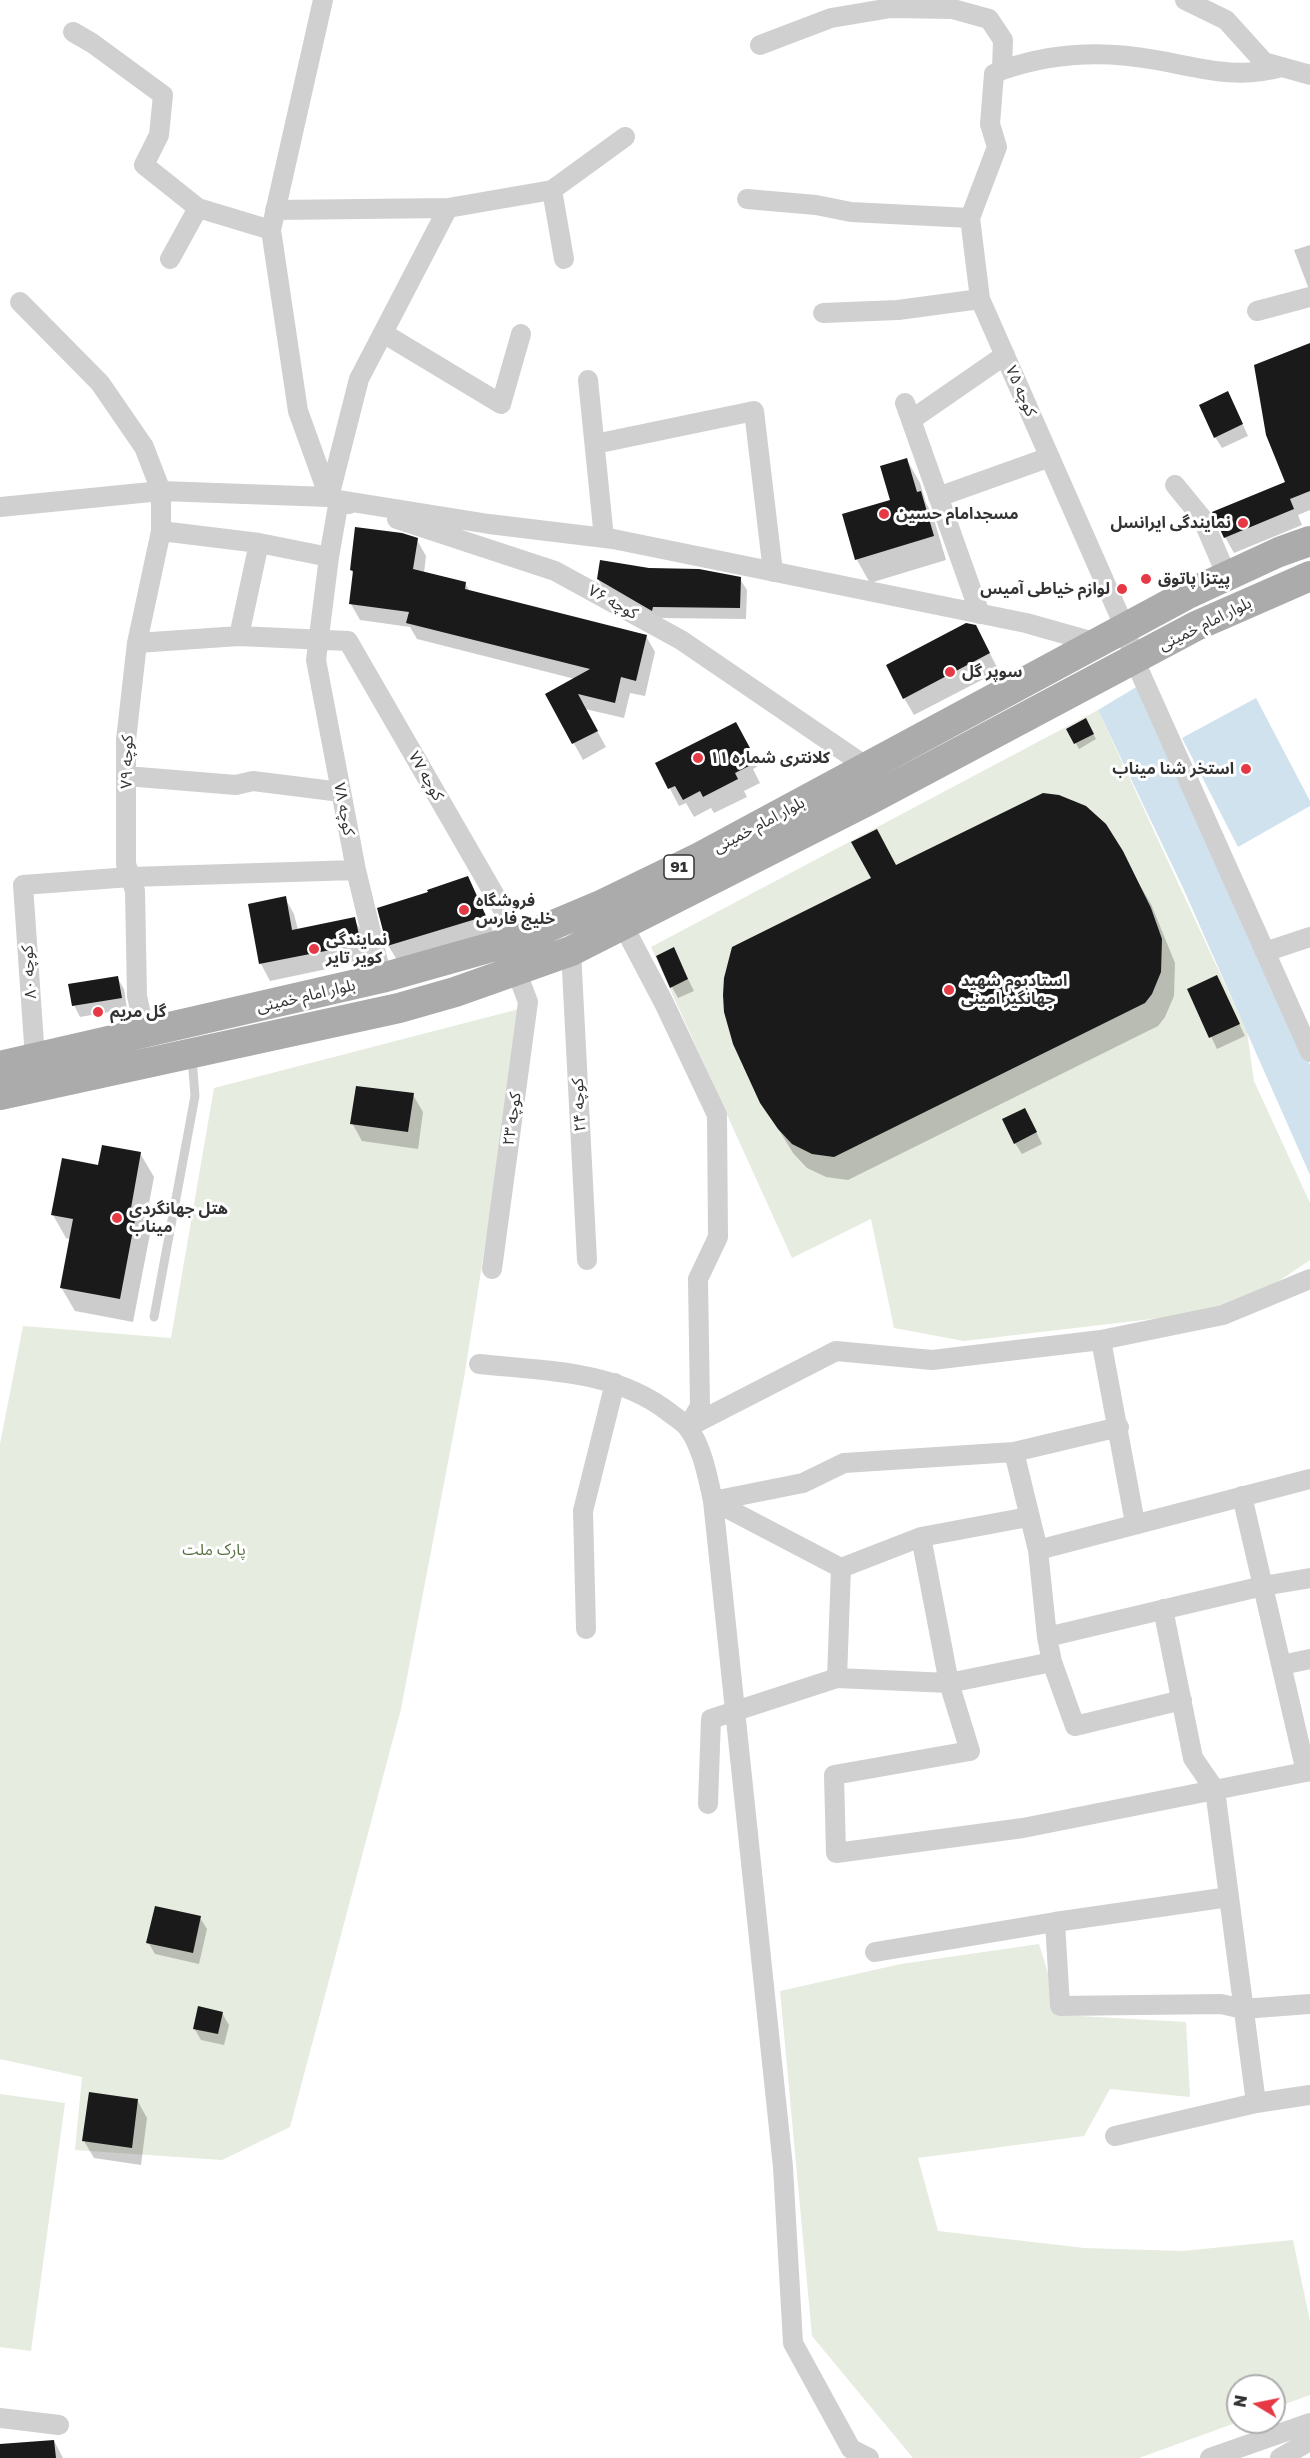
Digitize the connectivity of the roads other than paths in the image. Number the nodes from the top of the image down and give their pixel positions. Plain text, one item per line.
1 (323, 0) edge
2 (1185, 0) edge
3 (73, 32) dead end
4 (760, 45) dead end
5 (1282, 67) junction
6 (1002, 70) junction
7 (1310, 75) edge
8 (626, 137) dead end
9 (552, 190) junction
10 (747, 200) dead end
11 (198, 208) junction
12 (448, 208) junction
13 (275, 210) junction
14 (970, 218) junction
15 (271, 230) junction
16 (170, 259) dead end
17 (564, 259) dead end
18 (1310, 297) edge
19 (980, 299) junction
20 (20, 302) dead end
21 (1257, 311) dead end
22 (823, 313) dead end
23 (383, 333) junction
24 (521, 333) dead end
25 (1005, 355) junction
26 (588, 380) dead end
27 (595, 444) junction
28 (1050, 457) junction
29 (1175, 485) dead end
30 (161, 491) junction
31 (938, 497) junction
32 (334, 499) junction
33 (0, 507) edge
34 (161, 531) junction
35 (604, 538) junction
36 (1310, 541) edge
37 (259, 543) junction
38 (329, 557) junction
39 (773, 572) junction
40 (1227, 576) junction
41 (1310, 576) edge
42 (980, 614) junction
43 (1125, 628) junction
44 (239, 636) junction
45 (318, 638) junction
46 (137, 643) junction
47 (1097, 643) junction
48 (1134, 659) junction
49 (867, 767) junction
50 (126, 776) junction
51 (341, 792) junction
52 (356, 870) junction
53 (130, 877) junction
54 (624, 925) junction
55 (1310, 937) edge
56 (520, 939) junction
57 (571, 951) junction
58 (1265, 952) junction
59 (516, 970) junction
60 (382, 978) junction
61 (145, 1033) junction
62 (1310, 1052) edge
63 (192, 1053) junction
64 (35, 1058) junction
65 (0, 1066) edge
66 (0, 1095) edge
67 (586, 1260) dead end
68 (492, 1269) dead end
69 (1310, 1280) edge
70 (154, 1317) dead end
71 (1101, 1340) junction
72 (478, 1364) dead end
73 (615, 1383) junction
74 (688, 1427) junction
75 (1119, 1427) junction
76 (1014, 1452) junction
77 (1310, 1479) edge
78 (1242, 1496) junction
79 (713, 1501) junction
80 (1028, 1517) junction
81 (1135, 1523) junction
82 (921, 1537) junction
83 (1038, 1550) junction
84 (841, 1568) junction
85 (1310, 1578) edge
86 (1263, 1586) junction
87 (1163, 1609) junction
88 (586, 1629) dead end
89 (1047, 1637) junction
90 (1310, 1659) edge
91 (1052, 1662) junction
92 (1282, 1665) junction
93 (837, 1678) junction
94 (949, 1683) junction
95 (1182, 1700) junction
96 (736, 1710) junction
97 (1308, 1772) edge
98 (1215, 1790) junction
99 (708, 1804) dead end
100 (1229, 1897) junction
101 (1055, 1922) junction
102 (875, 1952) dead end
103 (1310, 2004) edge
104 (1244, 2009) junction
105 (1310, 2095) edge
106 (1256, 2103) junction
107 (1115, 2136) dead end
108 (0, 2418) edge
109 (1310, 2424) edge
110 (60, 2426) dead end
111 (1310, 2440) edge
112 (869, 2458) edge
113 (1210, 2458) edge
114 (1280, 2458) edge

1 - 13 street
2 - 5 street
3 - 11 street
4 - 6 street
5 - 6 street
5 - 7 street
6 - 14 street
8 - 9 street
9 - 12 street
9 - 17 street
10 - 14 street
11 - 15 street
11 - 16 street
12 - 13 street
12 - 23 street, کوچه ۷۸
13 - 15 street
14 - 19 street, کوچه ۷۵
15 - 32 street
18 - 21 street
19 - 22 street
19 - 25 street, کوچه ۷۵
20 - 30 street
23 - 24 street
23 - 32 street, کوچه ۷۸
25 - 28 street, کوچه ۷۵
25 - 31 street
26 - 27 street
27 - 35 street
27 - 39 street
28 - 31 street
28 - 43 street, کوچه ۷۵
29 - 40 street
30 - 32 street
30 - 33 street
30 - 34 street, کوچه ۷۹
31 - 42 street
32 - 35 street
32 - 38 street, کوچه ۷۸
32 - 49 street, کوچه ۷۶
34 - 37 street
34 - 46 street, کوچه ۷۹
35 - 39 street
36 - 40 main road, بلوار امام خمینی / 91
37 - 38 street
37 - 44 street
38 - 45 street, کوچه ۷۸
39 - 42 street
40 - 43 main road, بلوار امام خمینی / 91
41 - 48 main road, بلوار امام خمینی / 91
42 - 47 street
43 - 47 main road, بلوار امام خمینی / 91
43 - 48 street, کوچه ۷۵
44 - 45 street
44 - 46 street
45 - 51 street, کوچه ۷۸
45 - 56 street, کوچه ۷۷
46 - 50 street, کوچه ۷۹
47 - 49 main road, بلوار امام خمینی / 91
48 - 54 main road, بلوار امام خمینی / 91
48 - 58 street, کوچه ۷۵
49 - 56 main road, بلوار امام خمینی / 91
50 - 51 street
50 - 53 street, کوچه ۷۹
51 - 52 street, کوچه ۷۸
52 - 53 street
52 - 60 street, کوچه ۷۸
53 - 61 street, کوچه ۷۹
53 - 64 street, کوچه ۸۰
54 - 57 main road, بلوار امام خمینی / 91
54 - 74 street
55 - 58 street
56 - 60 main road, بلوار امام خمینی / 91
57 - 59 main road, بلوار امام خمینی / 91
57 - 67 street, کوچه ۲۴
58 - 62 street, کوچه ۷۵
59 - 63 main road, بلوار امام خمینی / 91
59 - 68 street, کوچه ۲۳
60 - 61 main road, بلوار امام خمینی / 91
61 - 64 main road, بلوار امام خمینی / 91
63 - 66 main road, بلوار امام خمینی / 91
63 - 70 lane
64 - 65 main road, بلوار امام خمینی / 91
69 - 71 street
71 - 74 street
71 - 75 street
72 - 73 street
73 - 74 street
73 - 88 street
74 - 79 street
75 - 76 street
75 - 81 street
76 - 79 street
76 - 80 street
77 - 78 street
78 - 81 street
78 - 86 street
79 - 84 street
79 - 96 street
80 - 82 street
80 - 83 street
81 - 83 street
82 - 84 street
82 - 94 street
83 - 89 street
84 - 93 street
85 - 86 street
86 - 87 street
86 - 92 street
87 - 89 street
87 - 95 street
89 - 91 street
90 - 92 street
91 - 94 street
91 - 95 street
92 - 97 street
93 - 94 street
93 - 96 street
94 - 98 street
95 - 98 street
96 - 99 street
96 - 112 street
97 - 98 street
98 - 100 street
100 - 101 street
100 - 104 street
101 - 102 street
101 - 104 street
103 - 104 street
104 - 106 street
105 - 106 street
106 - 107 street
108 - 110 street
109 - 113 street
111 - 114 street

